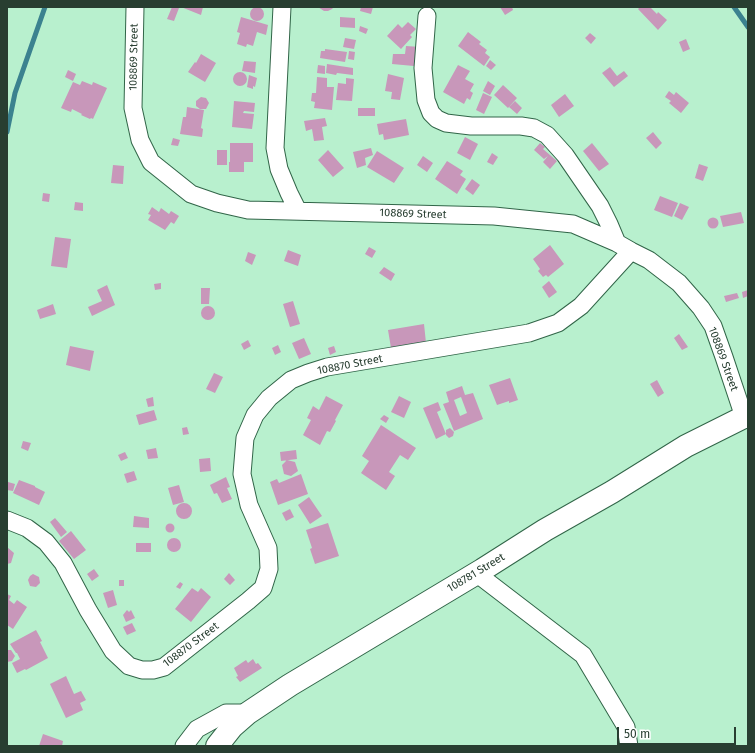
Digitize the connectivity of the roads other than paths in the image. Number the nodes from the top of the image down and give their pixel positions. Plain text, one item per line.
1 (135, 7) edge
2 (282, 7) edge
3 (427, 16) dead end
4 (298, 211) junction
5 (624, 247) junction
6 (746, 417) edge
7 (7, 520) edge
8 (476, 573) junction
9 (248, 713) junction
10 (184, 746) edge
11 (217, 746) edge
12 (629, 746) edge

1 - 4 street, 108869 Street
2 - 4 street
3 - 5 street
4 - 5 street, 108869 Street
5 - 6 street, 108869 Street
5 - 7 street, 108870 Street
6 - 8 street, 108781 Street
8 - 9 street, 108781 Street
8 - 12 street
9 - 10 street
9 - 11 street, 108781 Street

